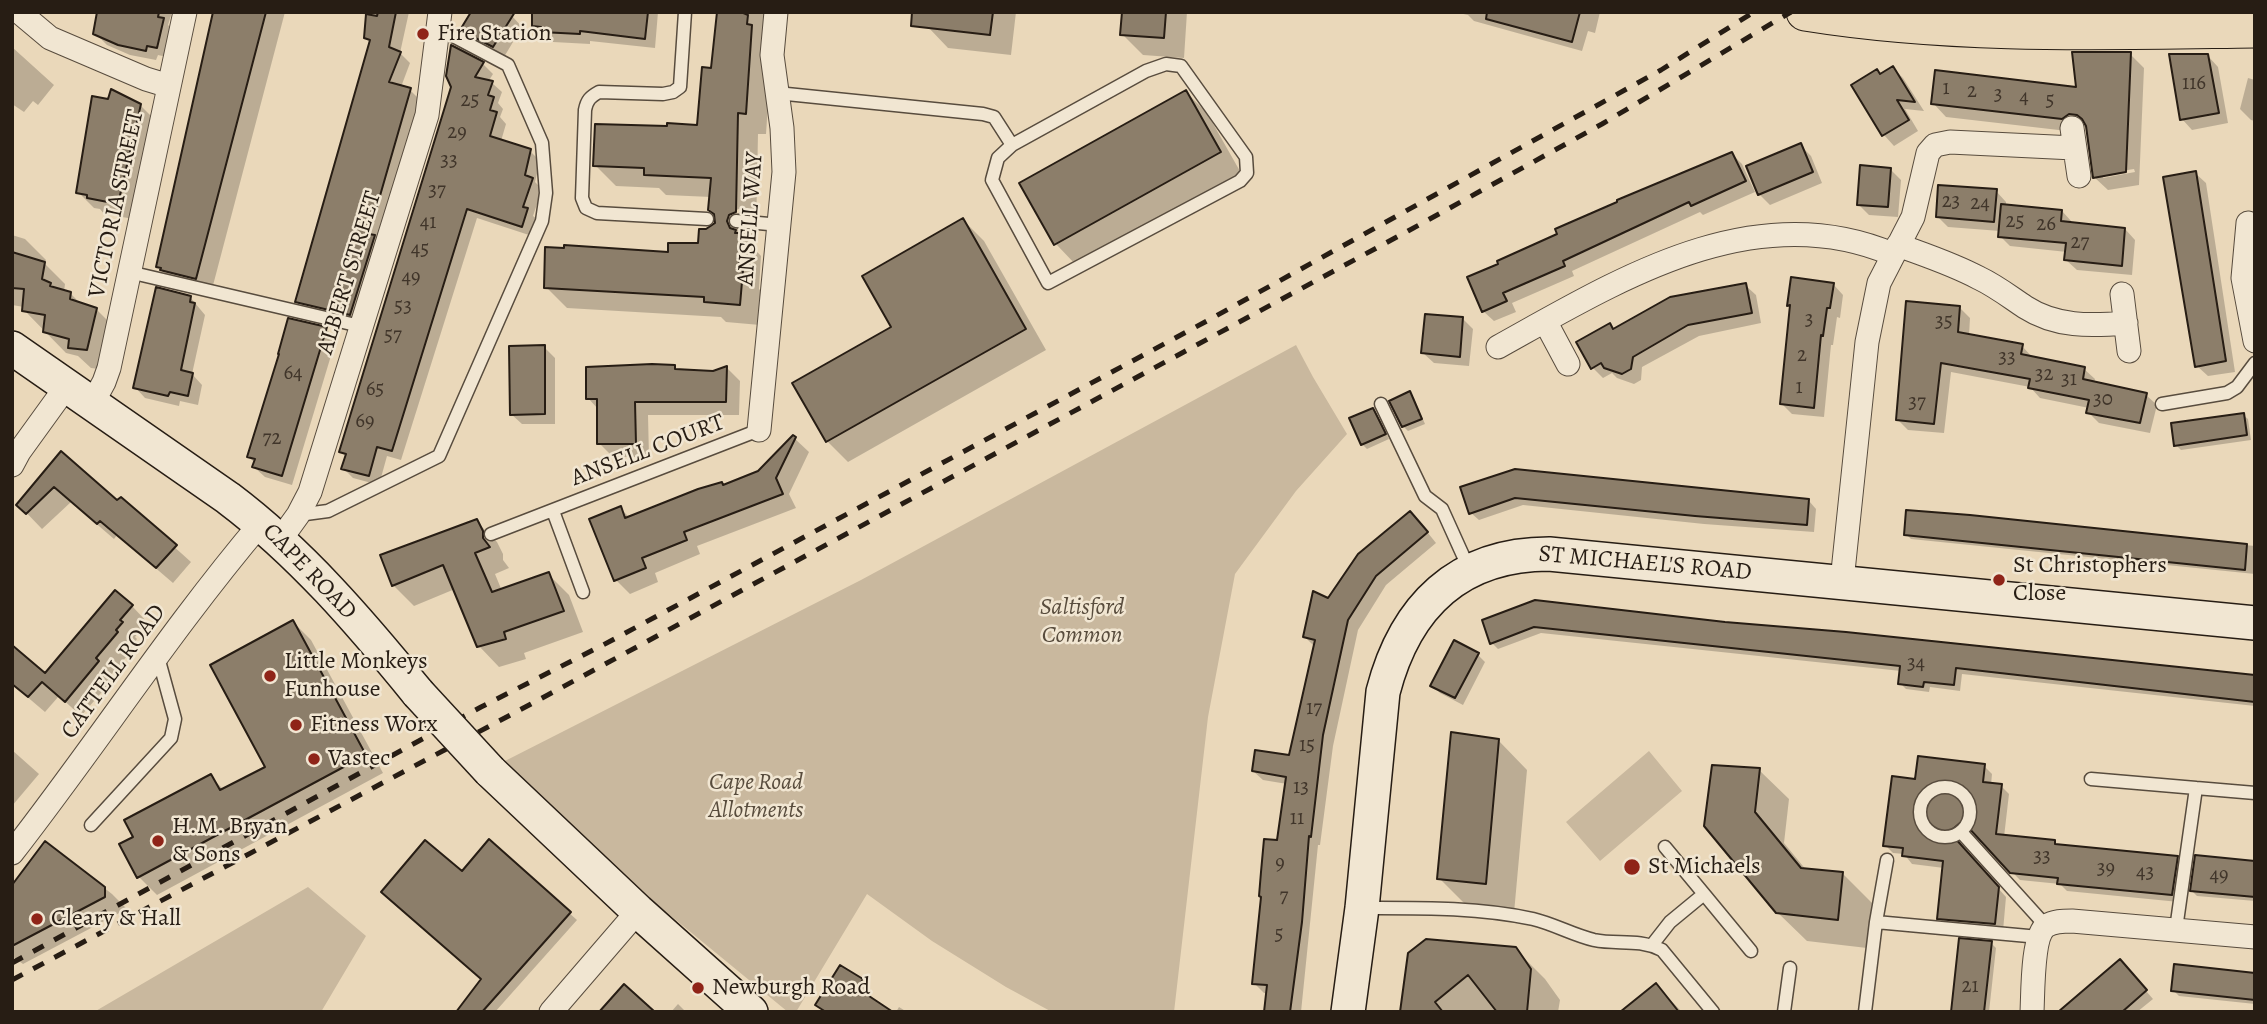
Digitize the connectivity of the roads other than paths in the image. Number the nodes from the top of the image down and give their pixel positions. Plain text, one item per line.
1 (19, 12) edge
2 (185, 12) edge
3 (685, 12) edge
4 (776, 12) edge
5 (1805, 12) edge
6 (439, 20) edge
7 (2255, 29) edge
8 (169, 86) junction
9 (777, 93) junction
10 (1012, 145) junction
11 (2079, 176) dead end
12 (707, 219) dead end
13 (736, 221) dead end
14 (2248, 223) dead end
15 (780, 225) junction
16 (1895, 250) junction
17 (129, 272) junction
18 (2122, 294) dead end
19 (1545, 321) junction
20 (2126, 323) junction
21 (360, 327) junction
22 (2255, 341) edge
23 (1498, 347) dead end
24 (12, 348) edge
25 (2129, 351) dead end
26 (2255, 363) edge
27 (1568, 364) dead end
28 (79, 396) junction
29 (1381, 404) dead end
30 (2162, 404) dead end
31 (759, 430) joint
32 (12, 465) edge
33 (553, 511) junction
34 (280, 526) junction
35 (491, 534) dead end
36 (1470, 571) junction
37 (1842, 581) junction
38 (583, 592) dead end
39 (2255, 623) edge
40 (158, 657) junction
41 (2091, 779) dead end
42 (2196, 789) junction
43 (2255, 793) edge
44 (91, 825) dead end
45 (1961, 832) junction
46 (1665, 847) dead end
47 (12, 853) edge
48 (1887, 860) dead end
49 (1704, 894) junction
50 (1362, 908) junction
51 (638, 911) junction
52 (1876, 922) junction
53 (2176, 929) junction
54 (2043, 931) junction
55 (2255, 937) edge
56 (1652, 945) junction
57 (1751, 951) dead end
58 (1790, 968) dead end
59 (551, 1012) edge
60 (751, 1012) edge
61 (1348, 1012) edge
62 (1713, 1012) edge
63 (1784, 1012) edge
64 (1865, 1012) edge
65 (2032, 1012) edge

1 - 8 street
2 - 8 street, VICTORIA STREET
3 - 12 lane
4 - 9 street, ANSELL WAY
5 - 7 main road
6 - 21 street, ALBERT STREET
6 - 34 lane
8 - 17 street, VICTORIA STREET
9 - 10 lane
9 - 15 street, ANSELL WAY
10 - 10 lane
11 - 16 street
13 - 15 lane
14 - 22 street
15 - 31 street, ANSELL WAY
16 - 19 street
16 - 20 street
16 - 37 street
17 - 21 lane
17 - 28 street, VICTORIA STREET
18 - 20 street
19 - 23 street
19 - 27 street
20 - 25 street
21 - 34 street, ALBERT STREET
24 - 28 street, CAPE ROAD
26 - 30 lane
28 - 32 street, VICTORIA STREET
28 - 34 street, CAPE ROAD
29 - 36 lane
31 - 33 lane, ANSELL COURT
33 - 35 lane, ANSELL COURT
33 - 38 lane, ANSELL COURT
34 - 40 street, CATTELL ROAD
34 - 51 street, CAPE ROAD, bridge
36 - 37 street, ST MICHAEL'S ROAD
36 - 50 street, ST MICHAEL'S ROAD
37 - 39 street, ST MICHAEL'S ROAD
40 - 44 lane
40 - 47 street, CATTELL ROAD
41 - 42 lane
42 - 43 lane
42 - 53 lane
45 - 45 lane
45 - 54 lane
46 - 49 lane
48 - 52 lane
49 - 56 lane
49 - 57 lane
50 - 56 lane
50 - 61 street, ST MICHAEL'S ROAD
51 - 59 street
51 - 60 street, CAPE ROAD
52 - 54 lane
52 - 64 lane
53 - 54 street
53 - 55 street
54 - 65 street
56 - 62 lane
58 - 63 lane

